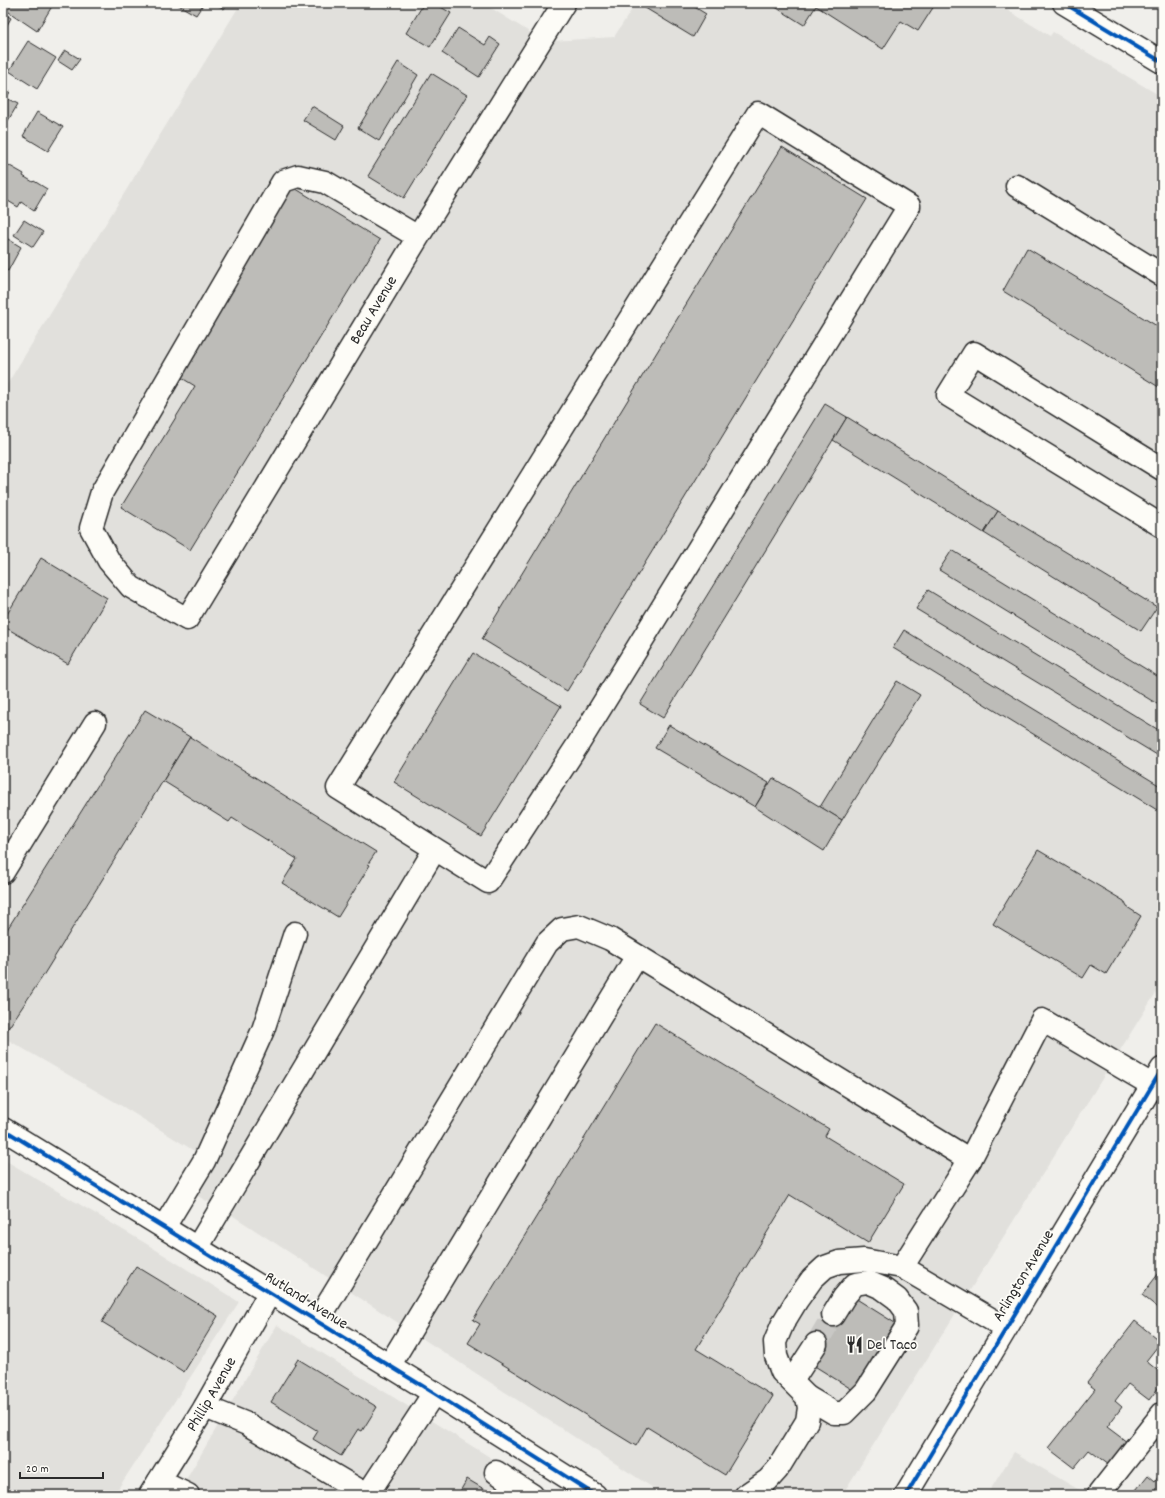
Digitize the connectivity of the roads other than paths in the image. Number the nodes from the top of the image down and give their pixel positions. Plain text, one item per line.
1 (564, 3) edge
2 (1064, 3) edge
3 (1162, 62) edge
4 (1017, 186) dead end
5 (418, 237) junction
6 (1162, 275) edge
7 (1162, 469) edge
8 (1162, 526) edge
9 (95, 723) dead end
10 (435, 850) junction
11 (3, 872) edge
12 (295, 933) dead end
13 (637, 956) junction
14 (1157, 1077) edge
15 (3, 1130) edge
16 (970, 1160) junction
17 (164, 1227) junction
18 (197, 1248) junction
19 (902, 1267) junction
20 (270, 1292) junction
21 (833, 1315) tunnel mouth
22 (317, 1322) junction
23 (1006, 1328) junction
24 (816, 1344) tunnel mouth
25 (389, 1366) junction
26 (792, 1381) junction
27 (434, 1393) junction
28 (807, 1398) junction
29 (205, 1407) junction
30 (1162, 1414) edge
31 (496, 1472) dead end
32 (154, 1488) edge
33 (1099, 1494) edge
34 (188, 1495) edge
35 (367, 1495) edge
36 (532, 1495) edge
37 (595, 1495) edge
38 (746, 1495) edge
39 (906, 1495) edge

1 - 5 street, Beau Avenue
2 - 3 street
4 - 6 street
5 - 5 street, Beau Avenue
7 - 8 street
9 - 11 street
10 - 10 street
10 - 18 street
12 - 17 street
13 - 16 street
13 - 22 street
13 - 25 street
14 - 16 street
14 - 23 street, Arlington Avenue
15 - 17 street, Rutland Avenue
16 - 19 street
17 - 18 street, Rutland Avenue
18 - 20 street, Rutland Avenue
19 - 23 street
19 - 26 street
20 - 22 street, Rutland Avenue
20 - 29 street, Phillip Avenue
21 - 28 street
22 - 25 street, Rutland Avenue
23 - 39 street, Arlington Avenue
24 - 26 street
25 - 27 street, Rutland Avenue
26 - 28 street
27 - 35 street
27 - 37 street, Rutland Avenue
28 - 38 street
29 - 32 street, Phillip Avenue
29 - 35 street
30 - 33 street
31 - 36 street
32 - 34 street

